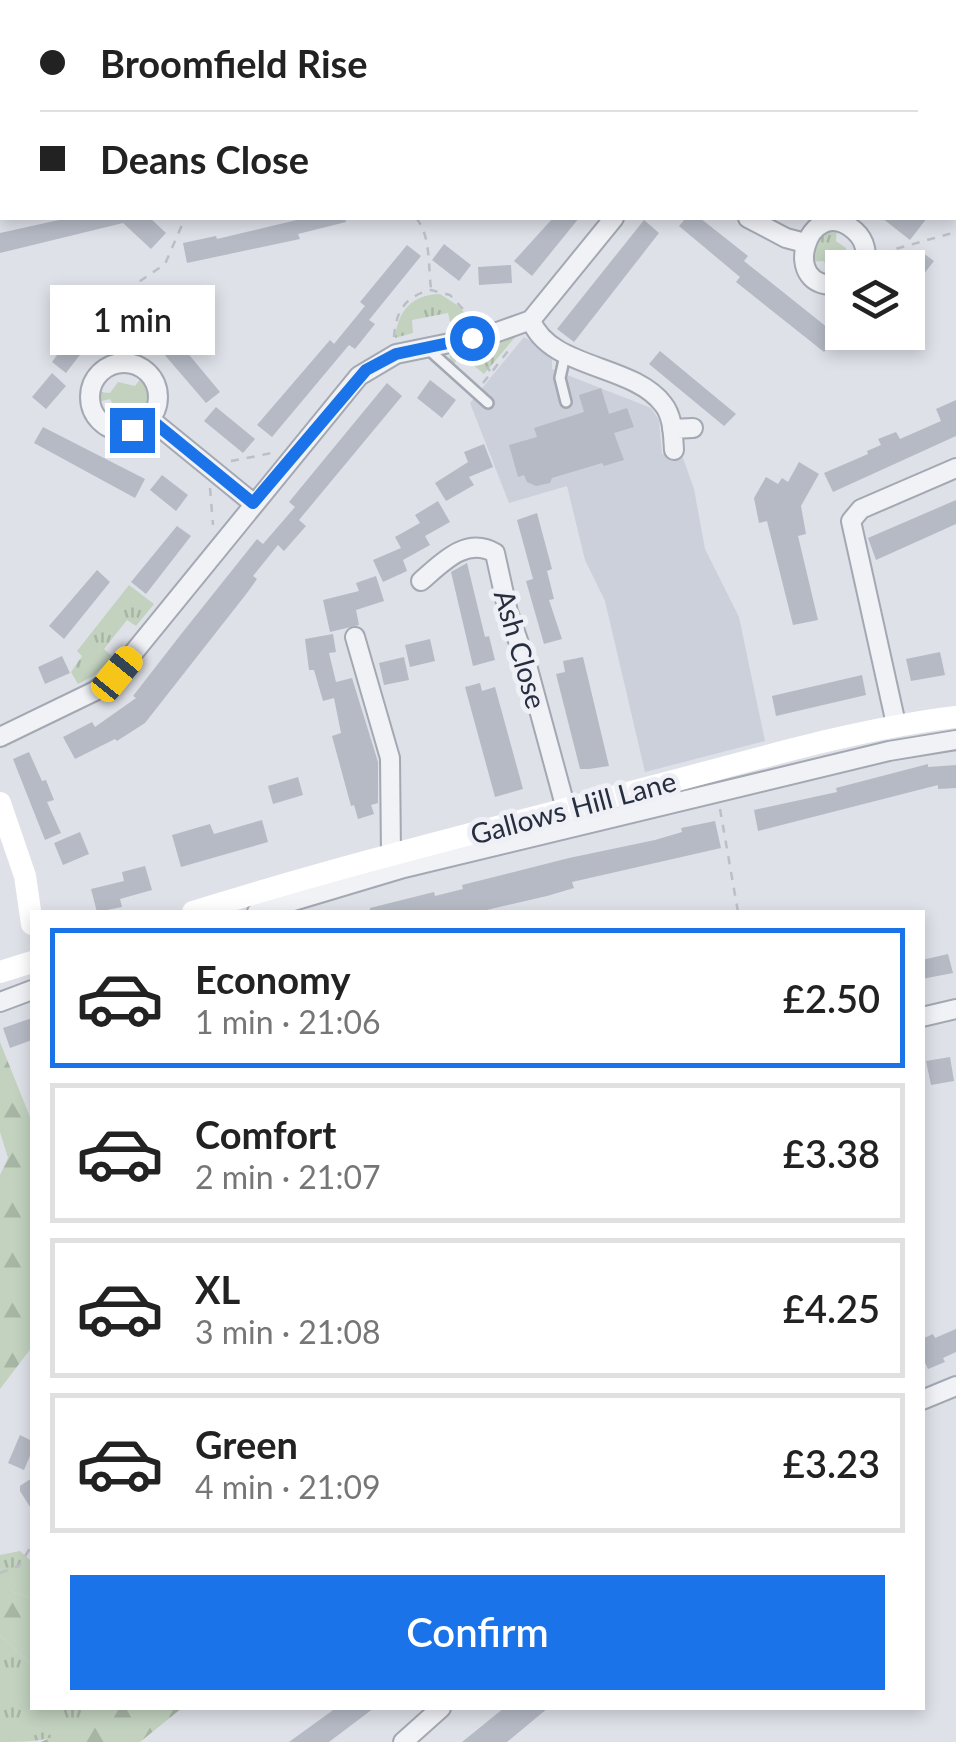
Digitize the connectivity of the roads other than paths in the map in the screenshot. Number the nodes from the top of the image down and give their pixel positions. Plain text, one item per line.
1 (612, 220) edge
2 (752, 220) edge
3 (804, 244) junction
4 (867, 250) edge
5 (825, 284) edge
6 (525, 327) junction
7 (426, 347) junction
8 (566, 352) junction
9 (488, 402) dead end
10 (566, 402) dead end
11 (150, 419) dead end
12 (693, 428) dead end
13 (672, 430) junction
14 (674, 450) dead end
15 (956, 468) edge
16 (253, 503) junction
17 (421, 581) dead end
18 (355, 637) dead end
19 (956, 716) edge
20 (896, 724) junction
21 (0, 737) edge
22 (956, 740) edge
23 (725, 783) junction
24 (0, 802) edge
25 (566, 809) junction
26 (391, 855) junction
27 (30, 910) edge
28 (200, 910) edge
29 (263, 910) edge
30 (30, 963) edge
31 (0, 972) edge
32 (30, 991) edge
33 (0, 1002) edge
34 (956, 1009) edge
35 (925, 1016) edge
36 (956, 1386) edge
37 (925, 1399) edge
38 (439, 1710) edge
39 (402, 1742) edge

1 - 6 street
2 - 3 street
3 - 4 street
3 - 5 street
6 - 7 street
6 - 8 street
7 - 9 lane
7 - 16 street
8 - 10 lane
8 - 13 street
11 - 16 street
12 - 13 street
13 - 14 street
15 - 20 street
16 - 21 street
17 - 25 street, Ash Close
18 - 26 street
19 - 20 street, Gallows Hill Lane
20 - 23 street, Gallows Hill Lane
22 - 23 street, Gallows Hill Lane
23 - 25 street, Gallows Hill Lane
23 - 29 street, Gallows Hill Lane
24 - 27 street
25 - 26 street, Gallows Hill Lane
26 - 28 street, Gallows Hill Lane
30 - 31 street
32 - 33 street
34 - 35 street
36 - 37 street
38 - 39 street

